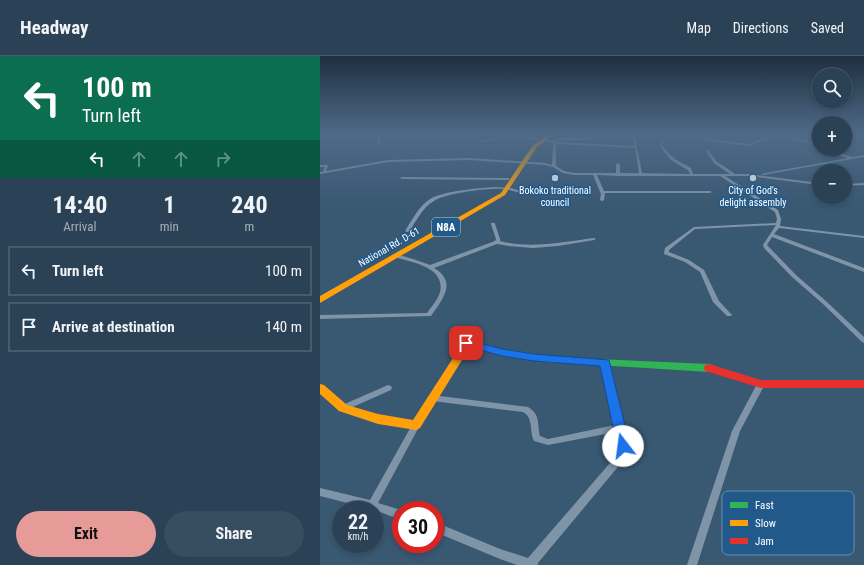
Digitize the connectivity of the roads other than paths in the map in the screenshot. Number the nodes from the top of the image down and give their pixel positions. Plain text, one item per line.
1 (525, 157) edge
2 (554, 157) edge
3 (638, 157) edge
4 (669, 157) edge
5 (712, 157) edge
6 (849, 157) edge
7 (860, 157) edge
8 (853, 158) junction
9 (523, 162) junction
10 (618, 164) dead end
11 (320, 166) edge
12 (554, 166) junction
13 (322, 172) edge
14 (595, 174) junction
15 (733, 174) junction
16 (618, 175) junction
17 (641, 175) junction
18 (692, 175) junction
19 (721, 175) junction
20 (755, 175) junction
21 (402, 178) dead end
22 (508, 179) junction
23 (812, 183) edge
24 (864, 184) edge
25 (852, 185) edge
26 (505, 188) junction
27 (602, 192) junction
28 (710, 192) dead end
29 (528, 194) dead end
30 (602, 200) dead end
31 (493, 224) dead end
32 (779, 226) junction
33 (408, 231) dead end
34 (771, 235) junction
35 (864, 237) edge
36 (594, 239) dead end
37 (497, 242) junction
38 (396, 256) junction
39 (431, 267) junction
40 (864, 270) edge
41 (320, 295) edge
42 (320, 300) edge
43 (729, 315) dead end
44 (320, 317) edge
45 (864, 341) edge
46 (605, 362) junction
47 (761, 384) junction
48 (864, 384) edge
49 (320, 388) edge
50 (388, 388) dead end
51 (432, 398) junction
52 (343, 408) junction
53 (416, 425) junction
54 (618, 428) junction
55 (320, 492) edge
56 (356, 501) edge
57 (374, 501) edge
58 (444, 531) edge
59 (532, 565) edge
60 (692, 565) edge

1 - 9 main road, National Rd. D-61 / N8A
2 - 12 street
3 - 17 street
4 - 18 street
5 - 15 street
6 - 8 street
7 - 8 street
8 - 20 street
9 - 12 street
9 - 13 street
9 - 22 main road, National Rd. D-61 / N8A
9 - 26 main road, National Rd. D-61 / N8A
10 - 16 street
11 - 13 street
12 - 14 street
14 - 16 street
14 - 27 street
15 - 19 street
15 - 20 street
16 - 17 street
17 - 18 street
18 - 19 street
19 - 32 street
20 - 23 street
21 - 22 street
22 - 26 main road, National Rd. D-61 / N8A
24 - 25 street
26 - 29 street
26 - 33 street
26 - 38 main road, National Rd. D-61 / N8A
26 - 41 main road, National Rd. D-61 / N8A
27 - 28 street
27 - 30 street
31 - 37 street
32 - 34 street
32 - 35 street
32 - 43 street
34 - 40 street
34 - 45 street
36 - 37 street
37 - 39 street
38 - 39 street
38 - 42 main road, National Rd. D-61 / N8A
39 - 44 street
46 - 47 main road
46 - 51 main road
46 - 54 street
47 - 48 main road
47 - 60 street
49 - 52 main road
50 - 52 street
51 - 53 main road
51 - 54 street
52 - 53 main road
53 - 57 street
54 - 59 street
55 - 56 street
58 - 59 street

